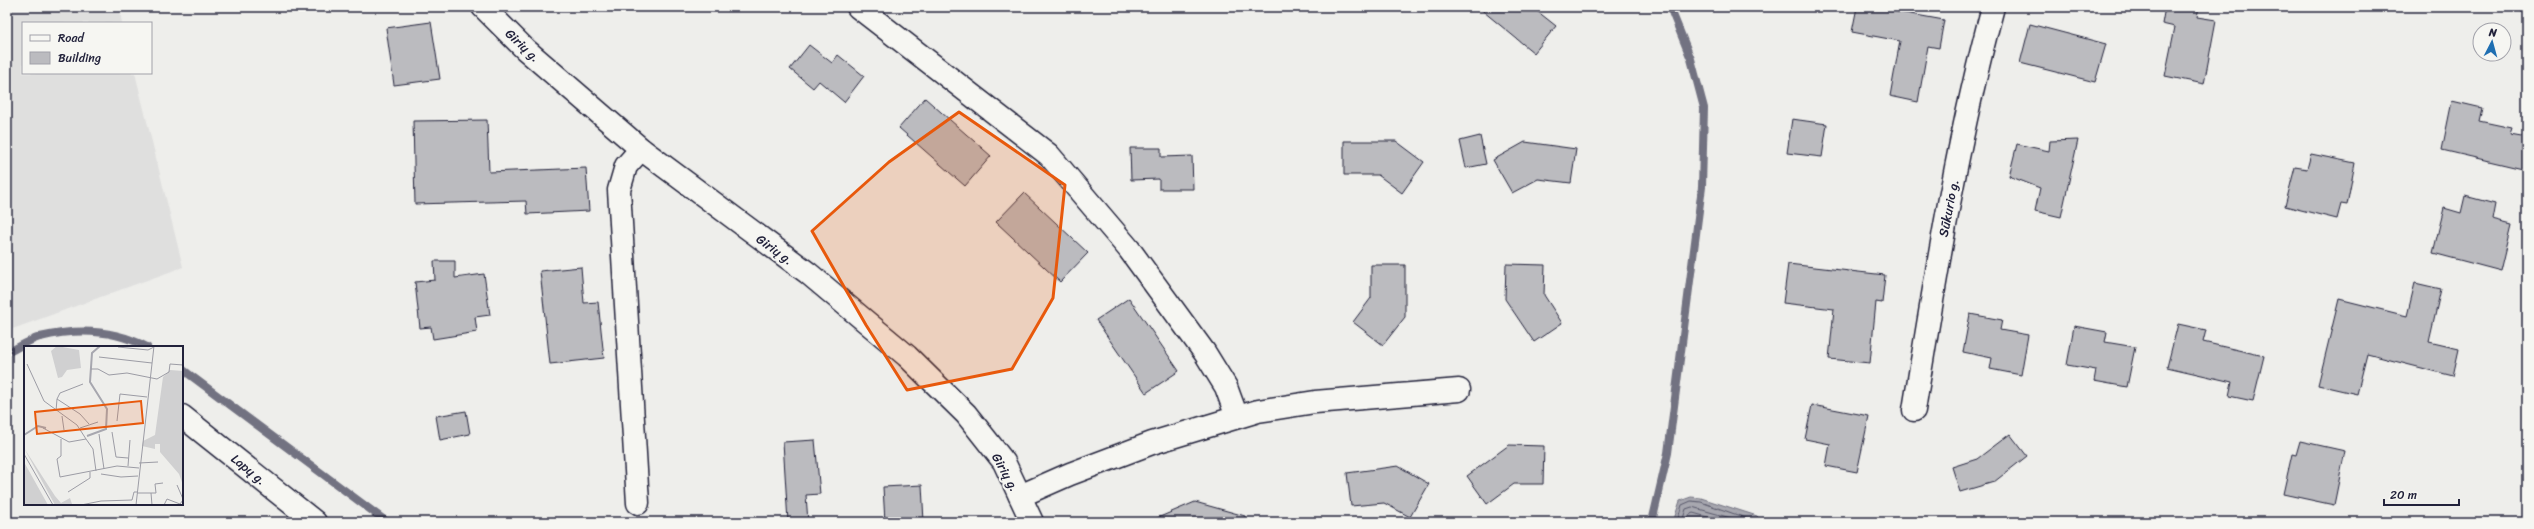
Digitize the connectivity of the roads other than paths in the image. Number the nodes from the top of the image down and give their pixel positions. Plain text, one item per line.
1 (858, 7) edge
2 (1993, 7) edge
3 (491, 10) edge
4 (641, 149) junction
5 (1459, 390) dead end
6 (1914, 410) dead end
7 (183, 417) edge
8 (1237, 417) junction
9 (1020, 496) junction
10 (638, 503) dead end
11 (315, 522) edge
12 (1032, 522) edge

1 - 8 street
2 - 6 street, Sūkurio g.
3 - 4 street, Girių g.
4 - 9 street, Girių g.
4 - 10 street
5 - 8 street
7 - 11 street, Lapų g.
8 - 9 street
9 - 12 street, Girių g.

